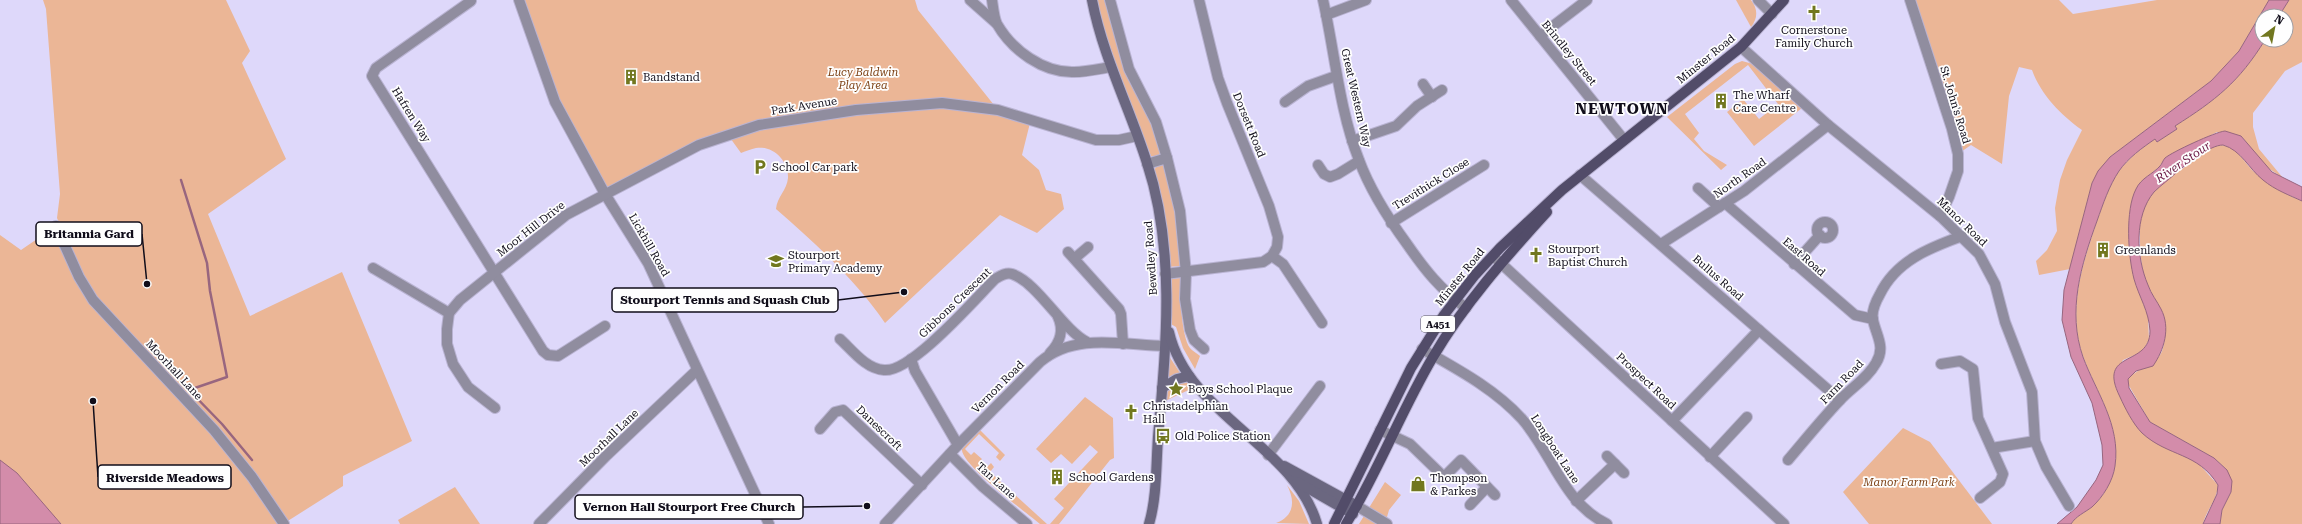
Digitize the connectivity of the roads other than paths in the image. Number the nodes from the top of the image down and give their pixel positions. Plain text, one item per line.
1 (519, 0) edge
2 (970, 0) edge
3 (992, 0) edge
4 (1092, 0) edge
5 (1110, 0) edge
6 (1200, 0) edge
7 (1323, 0) edge
8 (1366, 0) edge
9 (1511, 0) edge
10 (1587, 0) edge
11 (1758, 0) edge
12 (1784, 0) edge
13 (1910, 0) edge
14 (471, 1) dead end
15 (1772, 14) junction
16 (1326, 15) junction
17 (996, 23) junction
18 (1540, 36) junction
19 (1741, 47) junction
20 (1111, 67) junction
21 (1336, 76) junction
22 (1423, 84) dead end
23 (1442, 90) dead end
24 (1432, 97) junction
25 (1285, 102) dead end
26 (1828, 124) junction
27 (1137, 136) junction
28 (1352, 140) junction
29 (1624, 140) junction
30 (1167, 158) junction
31 (1359, 161) junction
32 (1147, 164) junction
33 (1484, 165) dead end
34 (1318, 166) dead end
35 (1580, 175) junction
36 (1698, 188) dead end
37 (605, 194) junction
38 (1722, 205) junction
39 (1940, 216) junction
40 (1391, 222) junction
41 (56, 226) dead end
42 (1820, 235) dead end
43 (1962, 236) junction
44 (1661, 244) junction
45 (1088, 247) dead end
46 (1272, 256) junction
47 (1493, 256) junction
48 (1501, 263) junction
49 (1794, 264) junction
50 (373, 268) dead end
51 (1186, 272) junction
52 (493, 274) junction
53 (1165, 274) junction
54 (1455, 300) junction
55 (1466, 308) junction
56 (449, 313) junction
57 (1056, 313) junction
58 (1873, 319) junction
59 (1322, 323) dead end
60 (1167, 324) junction
61 (605, 326) dead end
62 (1759, 330) junction
63 (840, 339) dead end
64 (1087, 342) junction
65 (1124, 344) junction
66 (1165, 346) junction
67 (1204, 349) dead end
68 (1422, 349) junction
69 (1047, 356) junction
70 (1434, 356) junction
71 (912, 359) junction
72 (1941, 364) dead end
73 (697, 370) junction
74 (1189, 376) junction
75 (1320, 386) dead end
76 (1162, 388) junction
77 (1840, 400) junction
78 (495, 408) dead end
79 (1747, 417) dead end
80 (1672, 422) junction
81 (820, 429) dead end
82 (1380, 430) junction
83 (1392, 435) junction
84 (2035, 441) junction
85 (958, 445) junction
86 (1992, 448) junction
87 (950, 454) junction
88 (1268, 455) junction
89 (1607, 456) dead end
90 (1710, 457) junction
91 (1788, 460) dead end
92 (1615, 464) junction
93 (1624, 473) dead end
94 (1291, 478) junction
95 (922, 485) junction
96 (1487, 487) junction
97 (1495, 495) dead end
98 (1980, 498) dead end
99 (1576, 501) junction
100 (1344, 504) junction
101 (1470, 505) dead end
102 (2069, 506) dead end
103 (1355, 510) junction
104 (284, 524) edge
105 (539, 524) edge
106 (769, 524) edge
107 (885, 524) edge
108 (1027, 524) edge
109 (1149, 524) edge
110 (1317, 524) edge
111 (1334, 524) edge
112 (1346, 524) edge
113 (1387, 524) edge
114 (1607, 524) edge
115 (1784, 524) edge

1 - 37 street, Lickhill Road
2 - 17 street
3 - 17 street
4 - 20 main road, Bewdley Road
5 - 30 street
6 - 46 street, Dorsett Road
7 - 16 street, Great Western Way
8 - 16 street
9 - 18 street, Brindley Street
10 - 18 street
11 - 15 street
12 - 15 main road, Minster Road / A451
13 - 39 street, St. John's Road
14 - 52 street, Hafren Way
15 - 19 main road, Minster Road / A451
16 - 21 street, Great Western Way
17 - 20 street
18 - 29 street, Brindley Street
19 - 26 street, Manor Road
19 - 29 main road, Minster Road / A451
20 - 27 main road, Bewdley Road
21 - 25 street
21 - 28 street, Great Western Way
22 - 24 street
23 - 24 street
24 - 28 street
26 - 38 street, North Road
26 - 39 street, Manor Road
27 - 32 main road, Bewdley Road
27 - 37 street, Park Avenue
28 - 31 street, Great Western Way
29 - 35 main road, Minster Road / A451
30 - 32 street
30 - 51 street
31 - 34 street
31 - 40 street, Great Western Way
32 - 53 main road, Bewdley Road
33 - 40 street, Trevithick Close
35 - 44 street, Bullus Road
35 - 47 main road, Minster Road / A451
35 - 48 main road, Minster Road / A451
36 - 38 street, East Road
37 - 52 street, Moor Hill Drive
37 - 73 street, Lickhill Road
38 - 44 street, North Road
38 - 49 street, East Road
39 - 43 street, Manor Road
40 - 54 street, Great Western Way
41 - 104 street, Moorhall Lane
42 - 49 street
43 - 58 street, Farm Road
43 - 84 street, Manor Road
44 - 62 street, Bullus Road
45 - 65 street
46 - 51 street
46 - 59 street
47 - 48 street, Prospect Road
47 - 54 main road, Minster Road / A451
48 - 55 main road, Minster Road / A451
48 - 80 street, Prospect Road
49 - 58 street, East Road
50 - 56 street
51 - 53 street
51 - 67 street
52 - 56 street, Moor Hill Drive
52 - 61 street
53 - 60 main road, Bewdley Road
54 - 55 street, Great Western Way
54 - 68 main road, Minster Road / A451
55 - 70 main road, Minster Road / A451
56 - 78 street
57 - 64 street, Gibbons Crescent
57 - 69 street
57 - 71 street, Gibbons Crescent
58 - 77 street, Farm Road
60 - 66 main road, Bewdley Road
60 - 74 main road
62 - 77 street, Bullus Road
62 - 80 street
63 - 71 street
64 - 65 street, Vernon Road
64 - 69 street, Vernon Road
65 - 66 street, Vernon Road
66 - 76 main road, Bewdley Road
68 - 70 street, Longboat Lane
68 - 82 main road, Minster Road / A451
69 - 85 street, Vernon Road
70 - 83 main road, Minster Road / A451
70 - 99 street, Longboat Lane
71 - 85 street
72 - 86 street
73 - 105 street, Moorhall Lane
73 - 106 street, Lickhill Road
74 - 76 main road
74 - 88 main road
75 - 88 street
76 - 109 main road, Bewdley Road
77 - 91 street, Farm Road
79 - 90 street
80 - 90 street, Prospect Road
81 - 95 street, Danescroft
82 - 83 street
82 - 100 main road, Minster Road / A451
83 - 96 street
83 - 103 main road, Minster Road / A451
84 - 86 street
84 - 102 street, Manor Road
85 - 87 street, Vernon Road
86 - 98 street
87 - 95 street, Vernon Road
87 - 108 street, Tan Lane
88 - 94 main road
88 - 100 main road
89 - 92 street
90 - 115 street, Prospect Road
92 - 93 street
92 - 99 street
94 - 100 main road
94 - 110 main road
95 - 107 street, Vernon Road
96 - 97 street
96 - 101 street
99 - 114 street, Longboat Lane
100 - 103 main road
100 - 111 main road, Minster Road / A451
103 - 112 main road, Minster Road / A451
103 - 113 street

